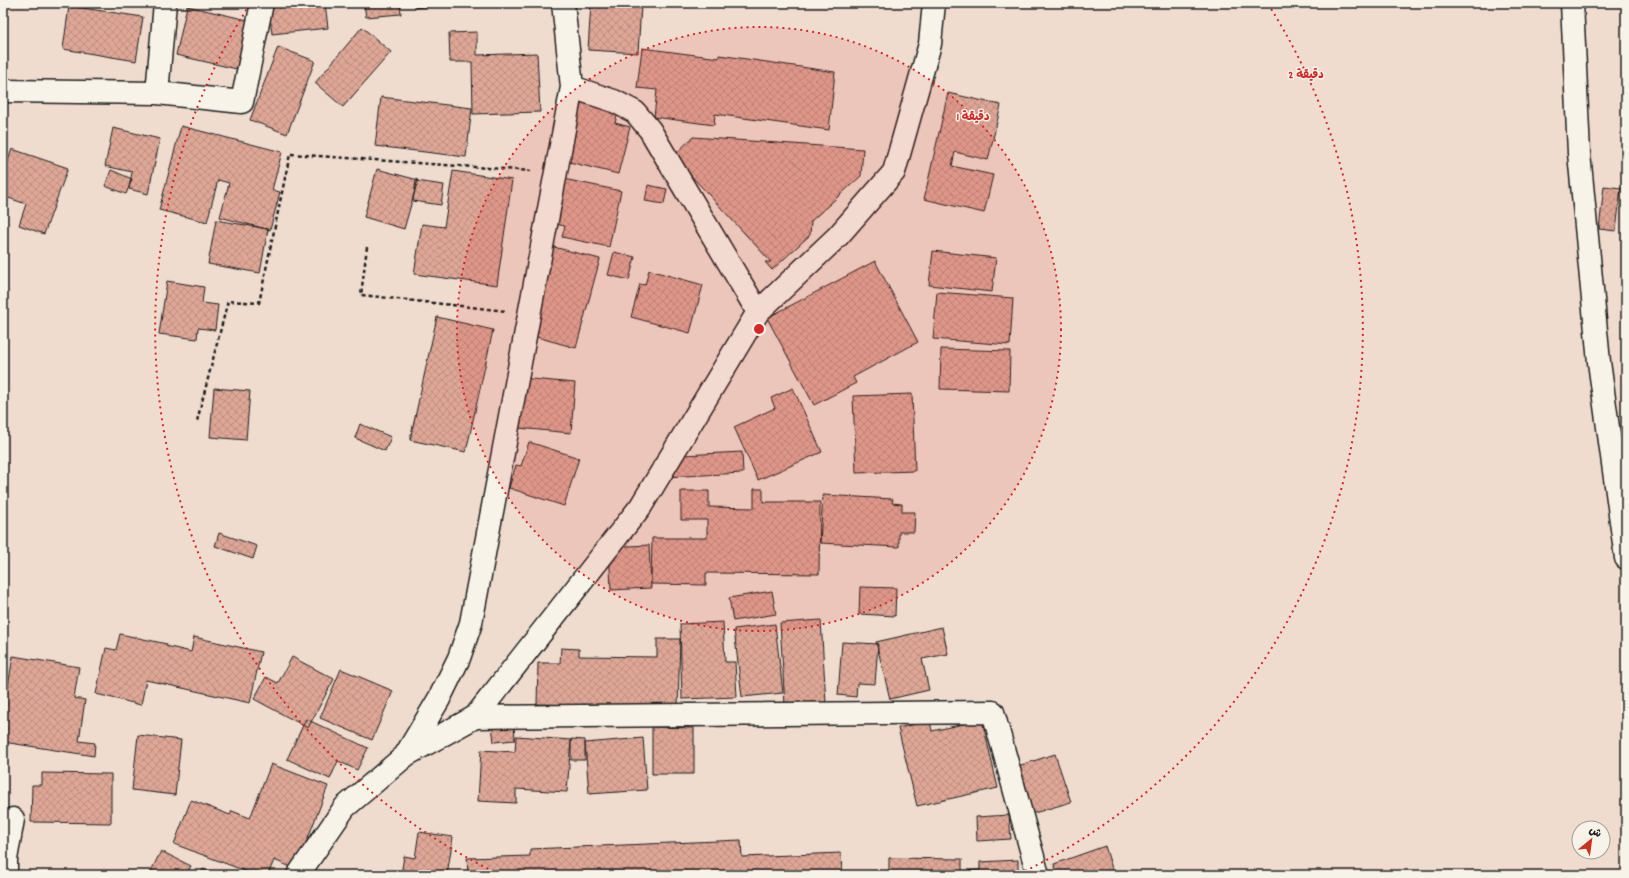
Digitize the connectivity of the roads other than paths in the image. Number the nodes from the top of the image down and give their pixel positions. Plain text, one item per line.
1 (165, 3) edge
2 (262, 3) edge
3 (563, 3) edge
4 (934, 3) edge
5 (1572, 3) edge
6 (572, 87) junction
7 (3, 91) edge
8 (157, 93) junction
9 (758, 312) junction
10 (1626, 558) edge
11 (475, 716) junction
12 (405, 756) junction
13 (13, 819) dead end
14 (6, 875) edge
15 (298, 875) edge
16 (1038, 875) edge

1 - 8 street
2 - 8 street
3 - 6 street
4 - 9 street
5 - 10 street
6 - 9 street
6 - 12 street
7 - 8 street
9 - 11 street
11 - 12 street
11 - 16 street
12 - 15 street
13 - 14 street

